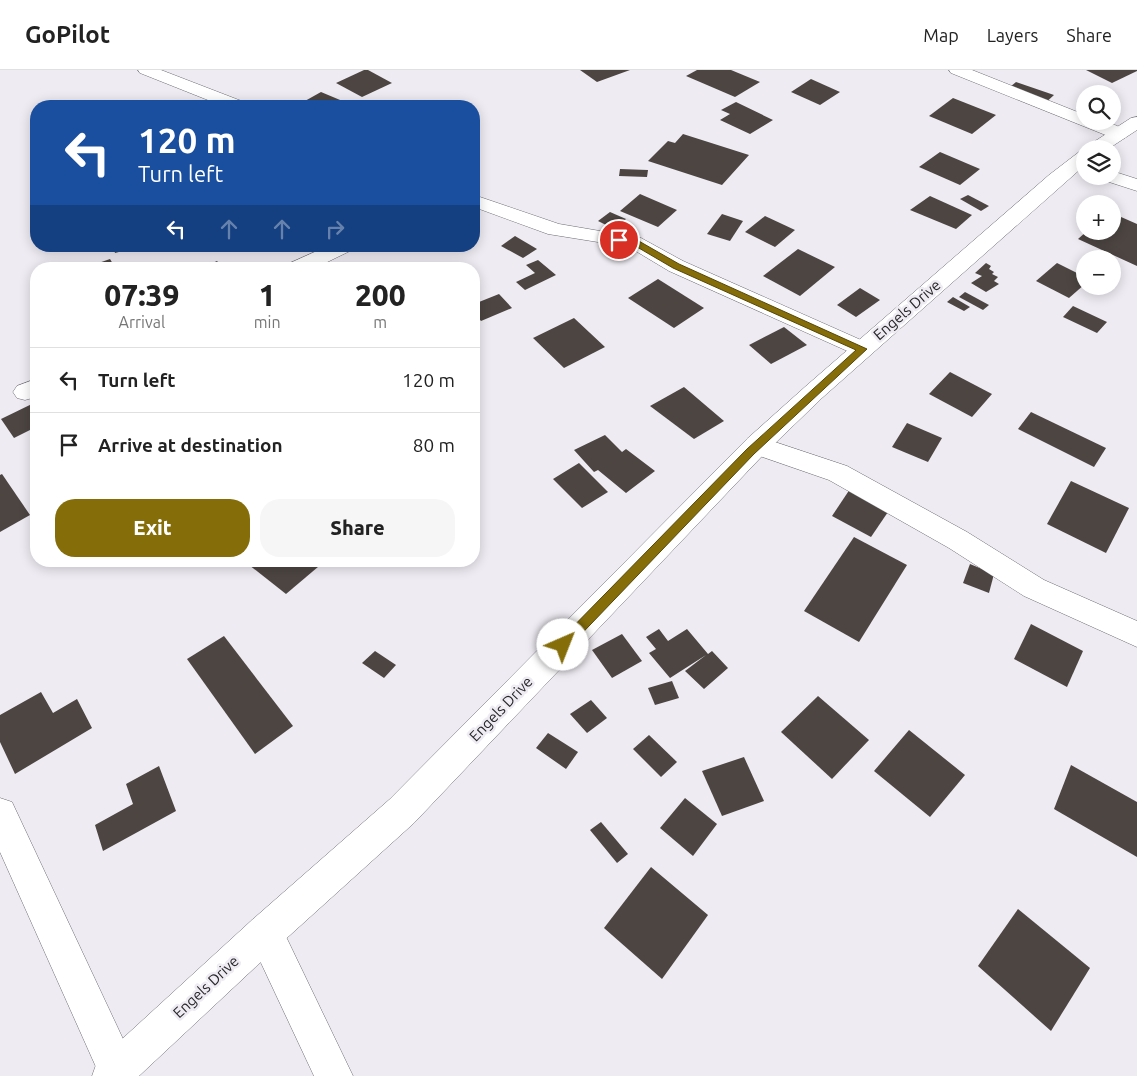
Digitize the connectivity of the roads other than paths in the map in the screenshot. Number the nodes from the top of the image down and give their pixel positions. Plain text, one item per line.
1 (146, 70) edge
2 (958, 70) edge
3 (223, 100) edge
4 (1076, 117) edge
5 (1137, 122) edge
6 (1109, 130) edge
7 (1119, 134) junction
8 (1110, 140) edge
9 (1076, 166) edge
10 (1121, 180) edge
11 (1137, 185) edge
12 (480, 203) edge
13 (332, 252) edge
14 (311, 262) edge
15 (862, 349) junction
16 (757, 445) junction
17 (1137, 634) edge
18 (0, 814) edge
19 (265, 933) junction
20 (114, 1073) edge
21 (334, 1076) edge

1 - 3 street
2 - 4 street
5 - 7 street, Engels Drive
6 - 7 street
7 - 8 street, Engels Drive
9 - 15 street, Engels Drive
10 - 11 street
12 - 15 street
13 - 14 street
15 - 16 street, Engels Drive
16 - 17 street
16 - 19 street, Engels Drive
18 - 20 street
19 - 20 street, Engels Drive
19 - 21 street

